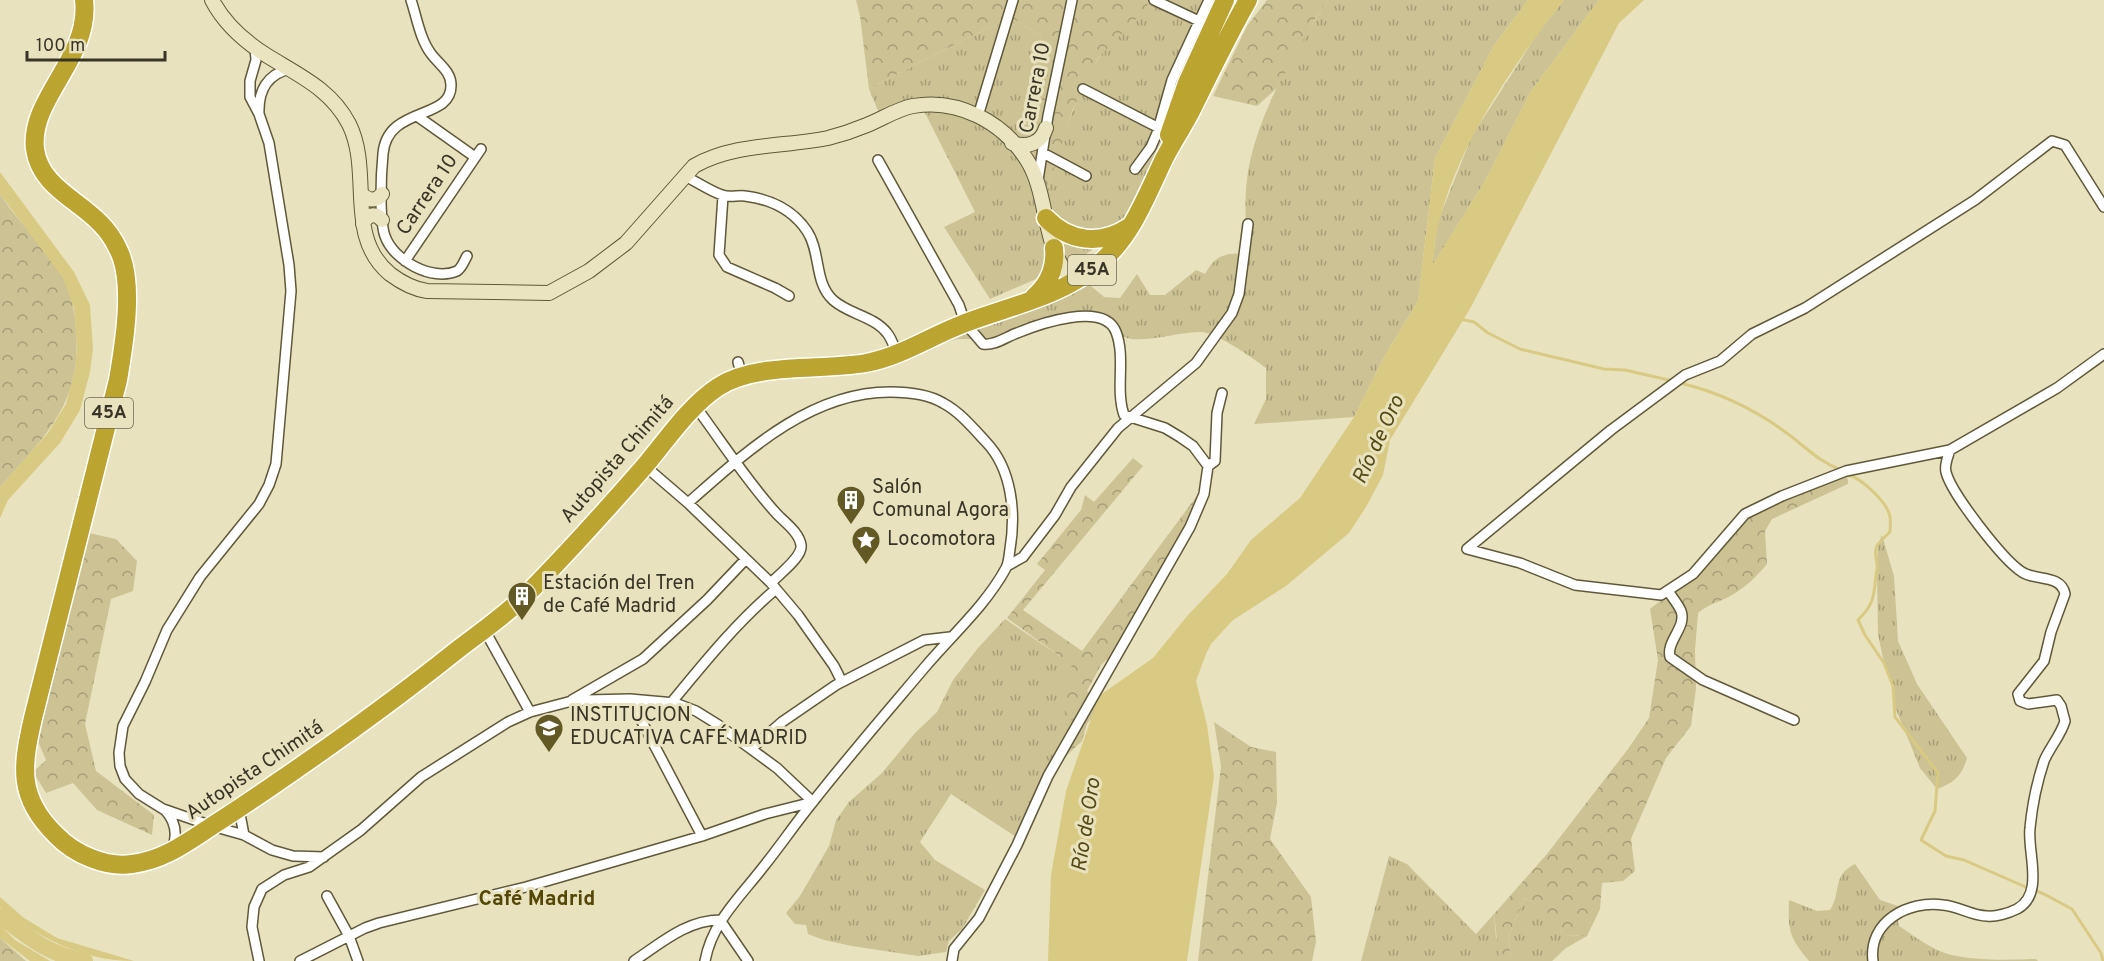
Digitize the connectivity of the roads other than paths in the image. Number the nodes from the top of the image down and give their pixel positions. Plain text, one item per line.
1 (84, 0) edge
2 (212, 0) edge
3 (411, 0) edge
4 (1013, 0) edge
5 (1072, 0) edge
6 (1154, 0) edge
7 (1209, 0) edge
8 (1225, 0) edge
9 (1248, 0) edge
10 (1199, 21) junction
11 (255, 47) junction
12 (290, 69) junction
13 (1083, 89) dead end
14 (259, 114) junction
15 (417, 116) junction
16 (978, 116) junction
17 (1046, 128) junction
18 (1159, 128) junction
19 (1012, 143) junction
20 (1043, 153) junction
21 (1166, 155) junction
22 (878, 160) dead end
23 (1135, 169) dead end
24 (685, 176) junction
25 (1086, 176) dead end
26 (1037, 183) junction
27 (361, 193) junction
28 (382, 194) junction
29 (723, 196) junction
30 (2104, 207) edge
31 (1046, 218) junction
32 (382, 220) junction
33 (1135, 222) junction
34 (363, 224) junction
35 (1248, 224) dead end
36 (1054, 248) junction
37 (466, 256) dead end
38 (405, 261) junction
39 (1074, 282) junction
40 (789, 296) dead end
41 (1022, 304) junction
42 (965, 323) junction
43 (897, 354) junction
44 (2104, 354) edge
45 (1222, 393) dead end
46 (696, 407) junction
47 (1131, 418) junction
48 (1950, 450) junction
49 (736, 461) junction
50 (645, 466) junction
51 (1208, 466) junction
52 (688, 503) junction
53 (746, 560) junction
54 (1007, 566) junction
55 (773, 586) junction
56 (1668, 591) junction
57 (484, 629) junction
58 (950, 637) junction
59 (842, 682) junction
60 (630, 699) junction
61 (568, 702) junction
62 (671, 703) junction
63 (530, 712) junction
64 (1794, 720) dead end
65 (752, 748) junction
66 (813, 802) junction
67 (163, 808) junction
68 (239, 808) junction
69 (212, 826) junction
70 (244, 835) junction
71 (702, 836) junction
72 (170, 853) junction
73 (324, 857) junction
74 (327, 896) dead end
75 (720, 920) junction
76 (349, 936) junction
77 (259, 961) edge
78 (300, 961) edge
79 (358, 961) edge
80 (634, 961) edge
81 (705, 961) edge
82 (748, 961) edge
83 (952, 961) edge
84 (1873, 961) edge

1 - 72 highway, Autopista Chimitá / 45A
2 - 11 street
3 - 15 street
4 - 16 street
5 - 17 street, Carrera 10
6 - 10 street
7 - 10 street
8 - 21 highway, Autopista Chimitá / 45A
9 - 21 highway, Autopista Chimitá / 45A
10 - 18 street
11 - 12 street
11 - 14 street
12 - 14 street
12 - 27 street
13 - 18 street
14 - 67 street
15 - 28 street
15 - 38 street, Carrera 10
16 - 19 street
16 - 24 street
17 - 19 street
17 - 20 street, Carrera 10
18 - 23 street
19 - 26 street
20 - 25 street
20 - 26 street, Carrera 10
21 - 33 highway, Autopista Chimitá / 45A
22 - 42 street
24 - 29 street
24 - 34 street
26 - 31 street
27 - 28 street
27 - 34 street
28 - 32 street
29 - 40 street
29 - 43 street
30 - 56 street
31 - 33 highway
31 - 36 street
32 - 34 street
32 - 38 street
33 - 39 highway, Autopista Chimitá / 45A
35 - 47 street
36 - 39 street
36 - 41 highway
37 - 38 street
39 - 41 highway, Autopista Chimitá / 45A
41 - 42 highway, Autopista Chimitá / 45A
42 - 43 highway, Autopista Chimitá / 45A
42 - 47 street
43 - 46 highway, Autopista Chimitá / 45A
44 - 48 street
45 - 51 street
46 - 49 street
46 - 50 highway, Autopista Chimitá / 45A
47 - 51 street
47 - 54 street
48 - 56 street
48 - 84 street
49 - 52 street
49 - 54 street
49 - 55 street
50 - 52 street
50 - 57 highway, Autopista Chimitá / 45A
51 - 83 street
52 - 53 street
53 - 55 street
53 - 61 street
54 - 58 street
55 - 59 street
55 - 62 street
56 - 64 street
57 - 63 street
57 - 68 highway, Autopista Chimitá / 45A
58 - 59 street
58 - 66 street
59 - 65 street
60 - 61 street
60 - 62 street
60 - 71 street
61 - 63 street
62 - 65 street
63 - 73 street
65 - 66 street
66 - 71 street
66 - 75 street
67 - 69 street
67 - 72 street
68 - 69 highway, Autopista Chimitá / 45A
68 - 70 street
69 - 70 street
69 - 72 highway, Autopista Chimitá / 45A
70 - 73 street
71 - 76 street
73 - 77 street
74 - 76 street
75 - 80 street
75 - 81 street
75 - 82 street
76 - 78 street
76 - 79 street

